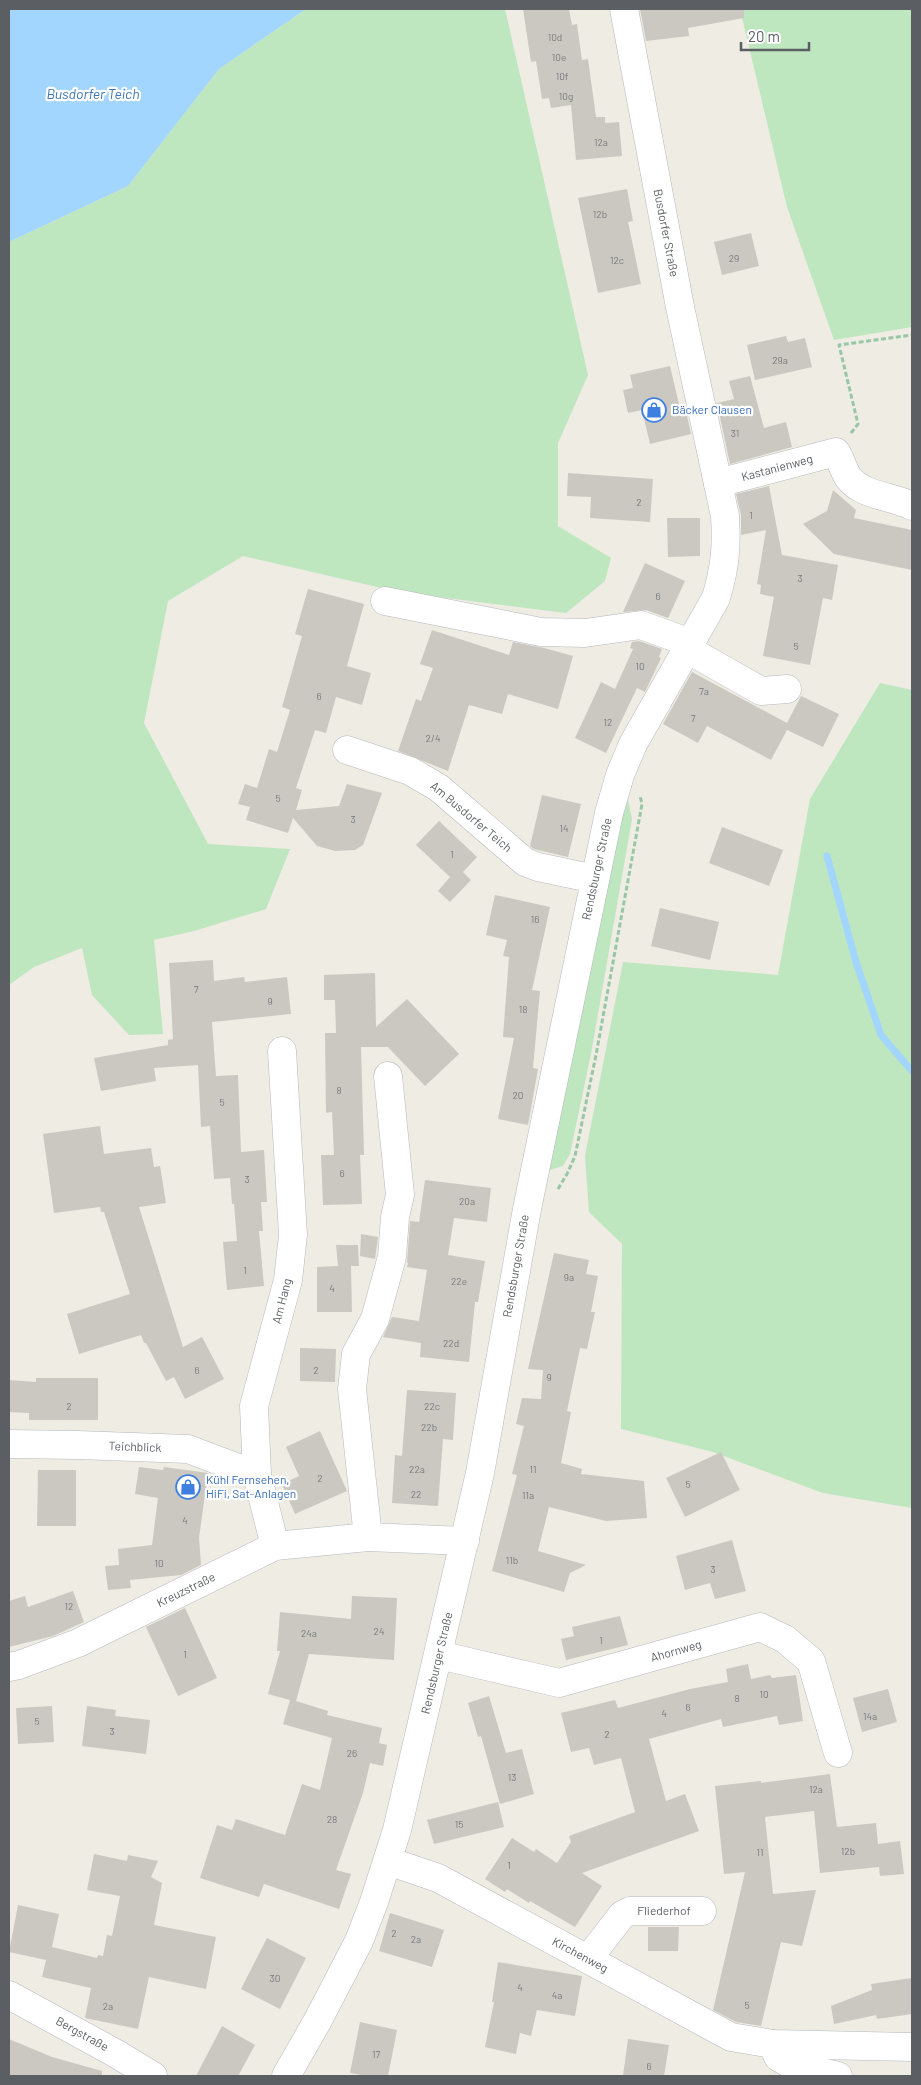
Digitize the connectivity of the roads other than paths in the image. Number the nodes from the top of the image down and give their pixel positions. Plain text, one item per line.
1 (624, 9) edge
2 (712, 457) joint
3 (718, 484) junction
4 (912, 506) edge
5 (385, 601) dead end
6 (688, 646) junction
7 (787, 689) dead end
8 (347, 750) dead end
9 (595, 879) junction
10 (282, 1051) dead end
11 (388, 1076) dead end
12 (9, 1444) edge
13 (257, 1475) junction
14 (368, 1537) junction
15 (465, 1541) junction
16 (275, 1546) junction
17 (439, 1655) junction
18 (9, 1667) edge
19 (838, 1753) dead end
20 (388, 1861) junction
21 (702, 1911) dead end
22 (588, 1960) junction
23 (9, 1995) edge
24 (774, 2044) junction
25 (912, 2047) edge
26 (153, 2076) edge
27 (286, 2076) edge
28 (838, 2076) edge

1 - 2 street, Busdorfer Straße
2 - 3 street, Rendsburger Straße
3 - 4 street, Kastanienweg
3 - 6 street, Rendsburger Straße
5 - 6 street
6 - 7 street
6 - 9 street, Rendsburger Straße
8 - 9 street, Am Busdorfer Teich
9 - 15 street, Rendsburger Straße
10 - 13 street, Am Hang
11 - 14 street
12 - 13 street, Teichblick
13 - 16 street, Am Hang
14 - 15 street, Kreuzstraße
14 - 16 street, Kreuzstraße
15 - 17 street, Rendsburger Straße
16 - 18 street, Kreuzstraße
17 - 19 street, Ahornweg
17 - 20 street, Rendsburger Straße
20 - 22 street, Kirchenweg
20 - 27 street, Rendsburger Straße
21 - 22 street, Fliederhof
22 - 24 street, Kirchenweg
23 - 26 street, Bergstraße
24 - 25 street, Kirchenweg
24 - 28 street

